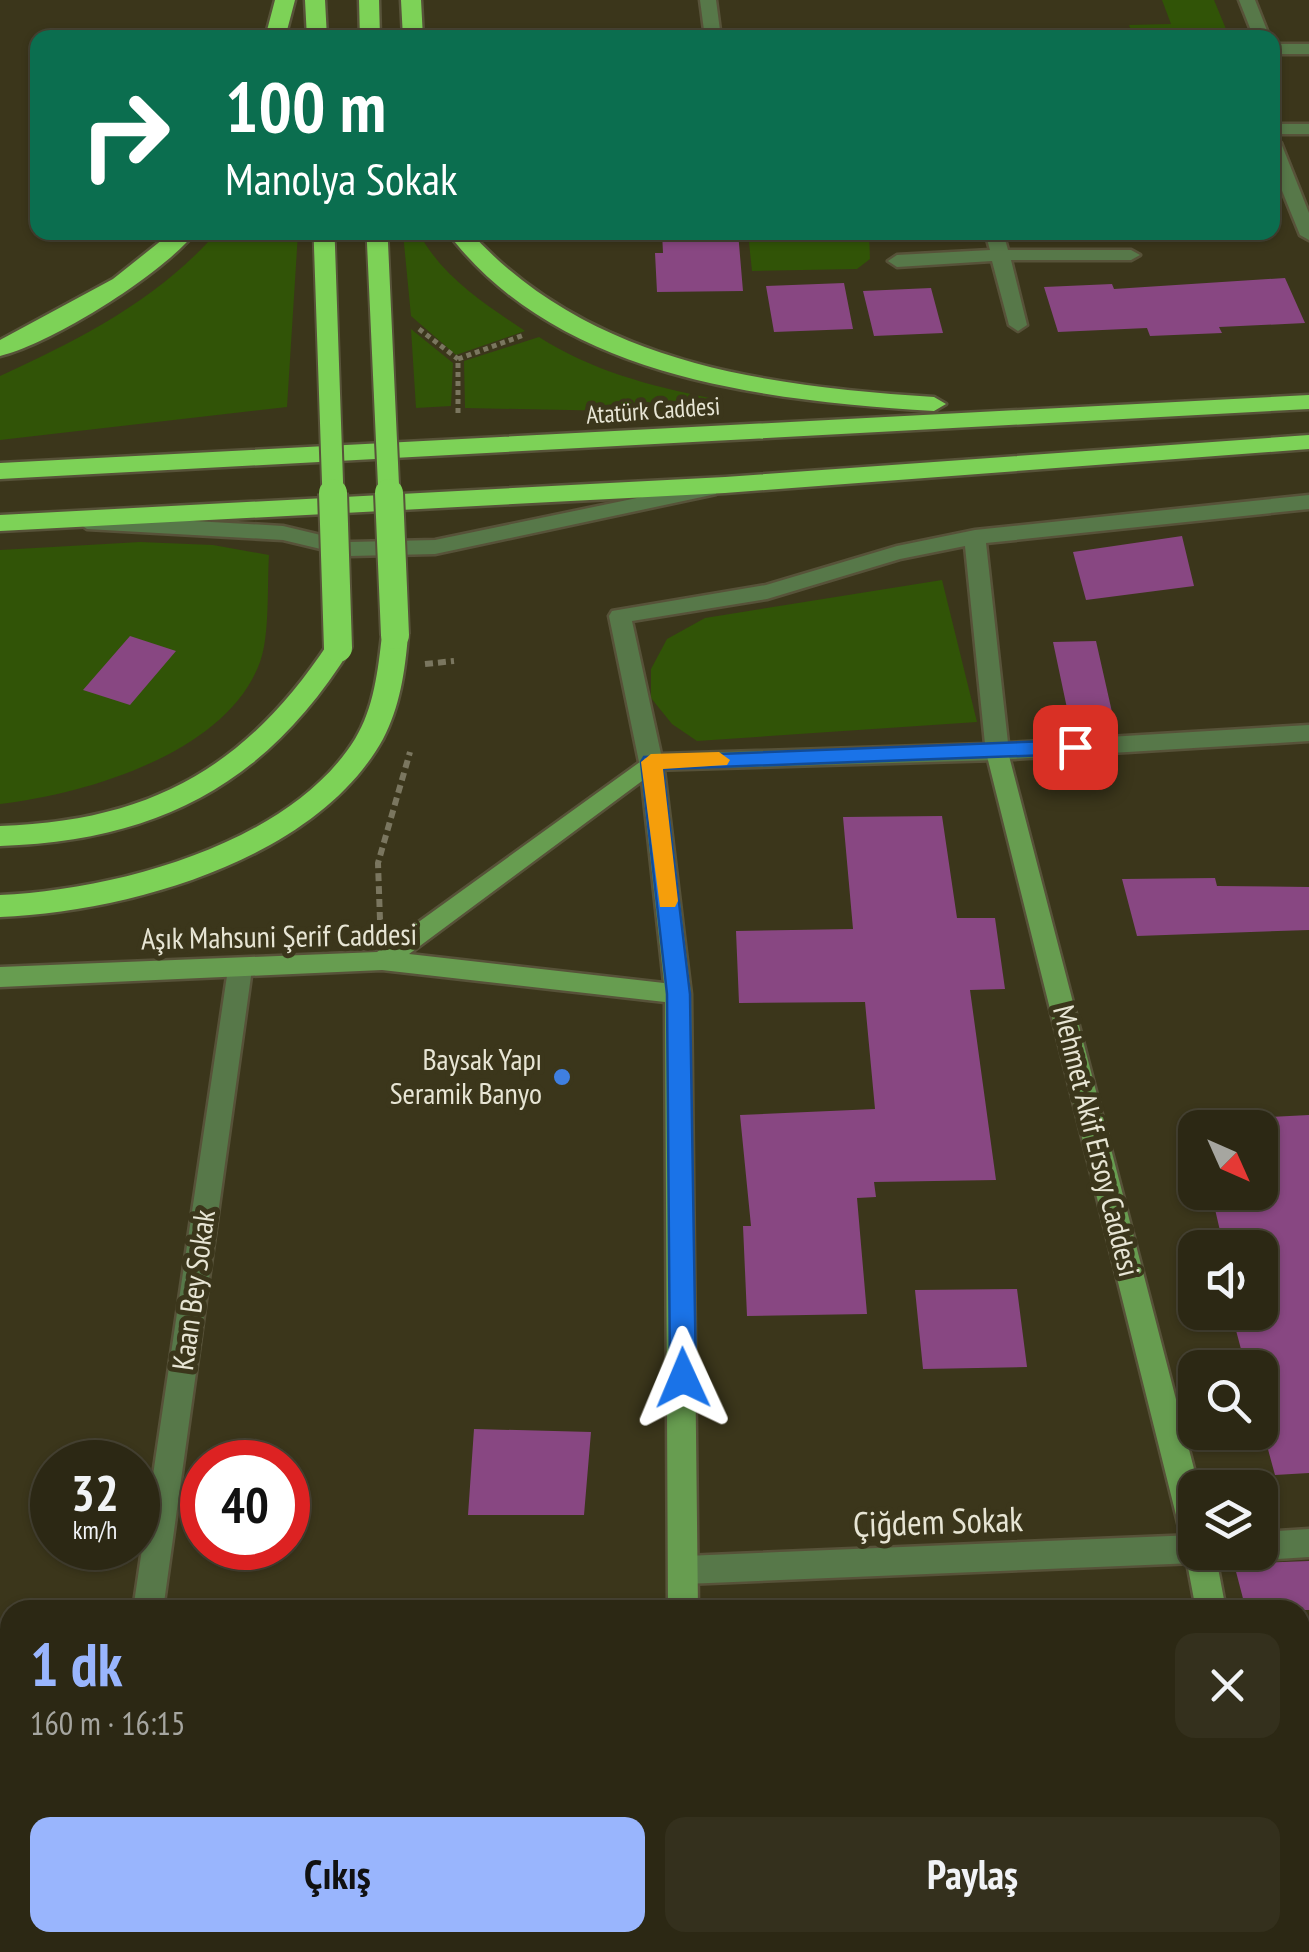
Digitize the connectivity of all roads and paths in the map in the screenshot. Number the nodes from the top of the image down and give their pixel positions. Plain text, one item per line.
1 (285, 0) edge
2 (316, 0) edge
3 (368, 0) edge
4 (411, 0) edge
5 (708, 0) edge
6 (1247, 0) edge
7 (277, 30) edge
8 (317, 30) edge
9 (370, 30) edge
10 (413, 30) edge
11 (712, 30) edge
12 (1259, 30) edge
13 (1280, 49) edge
14 (1309, 49) edge
15 (1309, 128) edge
16 (1280, 129) edge
17 (1280, 163) edge
18 (1309, 235) edge
19 (176, 240) edge
20 (324, 240) edge
21 (377, 240) edge
22 (466, 240) edge
23 (996, 240) edge
24 (1001, 255) junction
25 (1131, 255) dead end
26 (897, 261) dead end
27 (1018, 324) dead end
28 (536, 331) dead end
29 (0, 349) edge
30 (1309, 402) edge
31 (1067, 411) junction
32 (458, 412) dead end
33 (1309, 442) edge
34 (0, 470) edge
35 (725, 485) junction
36 (1309, 502) edge
37 (47, 520) junction
38 (0, 523) edge
39 (0, 531) edge
40 (975, 537) junction
41 (420, 664) dead end
42 (421, 679) dead end
43 (1309, 733) edge
44 (413, 742) dead end
45 (997, 752) junction
46 (651, 762) junction
47 (0, 836) edge
48 (0, 906) edge
49 (382, 961) junction
50 (240, 969) junction
51 (0, 977) edge
52 (678, 994) junction
53 (1179, 1470) edge
54 (1309, 1544) edge
55 (1278, 1545) edge
56 (1178, 1552) edge
57 (685, 1570) junction
58 (1202, 1570) edge
59 (149, 1600) edge
60 (684, 1600) edge
61 (1209, 1600) edge

1 - 7 highway
2 - 8 highway
3 - 9 highway
4 - 10 highway
5 - 11 street
6 - 12 street
13 - 14 street
15 - 16 street
17 - 18 street
19 - 29 highway
20 - 47 highway, bridge
21 - 48 highway, bridge
22 - 31 highway
23 - 24 street
24 - 25 street
24 - 26 street
24 - 27 street
28 - 32 path
30 - 31 highway, Atatürk Caddesi
31 - 34 highway, Atatürk Caddesi
33 - 35 highway
35 - 37 highway
35 - 37 street
36 - 40 street
37 - 38 highway
37 - 39 highway
40 - 45 street
40 - 46 street
41 - 42 path
43 - 45 street
44 - 49 path
45 - 46 street
45 - 53 street, Mehmet Akif Ersoy Caddesi
46 - 49 street
46 - 52 street
49 - 50 street, Aşık Mahsuni Şerif Caddesi
49 - 52 street, Aşık Mahsuni Şerif Caddesi
50 - 51 street, Aşık Mahsuni Şerif Caddesi
50 - 59 street, Kaan Bey Sokak
52 - 57 street
54 - 55 street
56 - 57 street, Çiğdem Sokak
57 - 60 street
58 - 61 street

